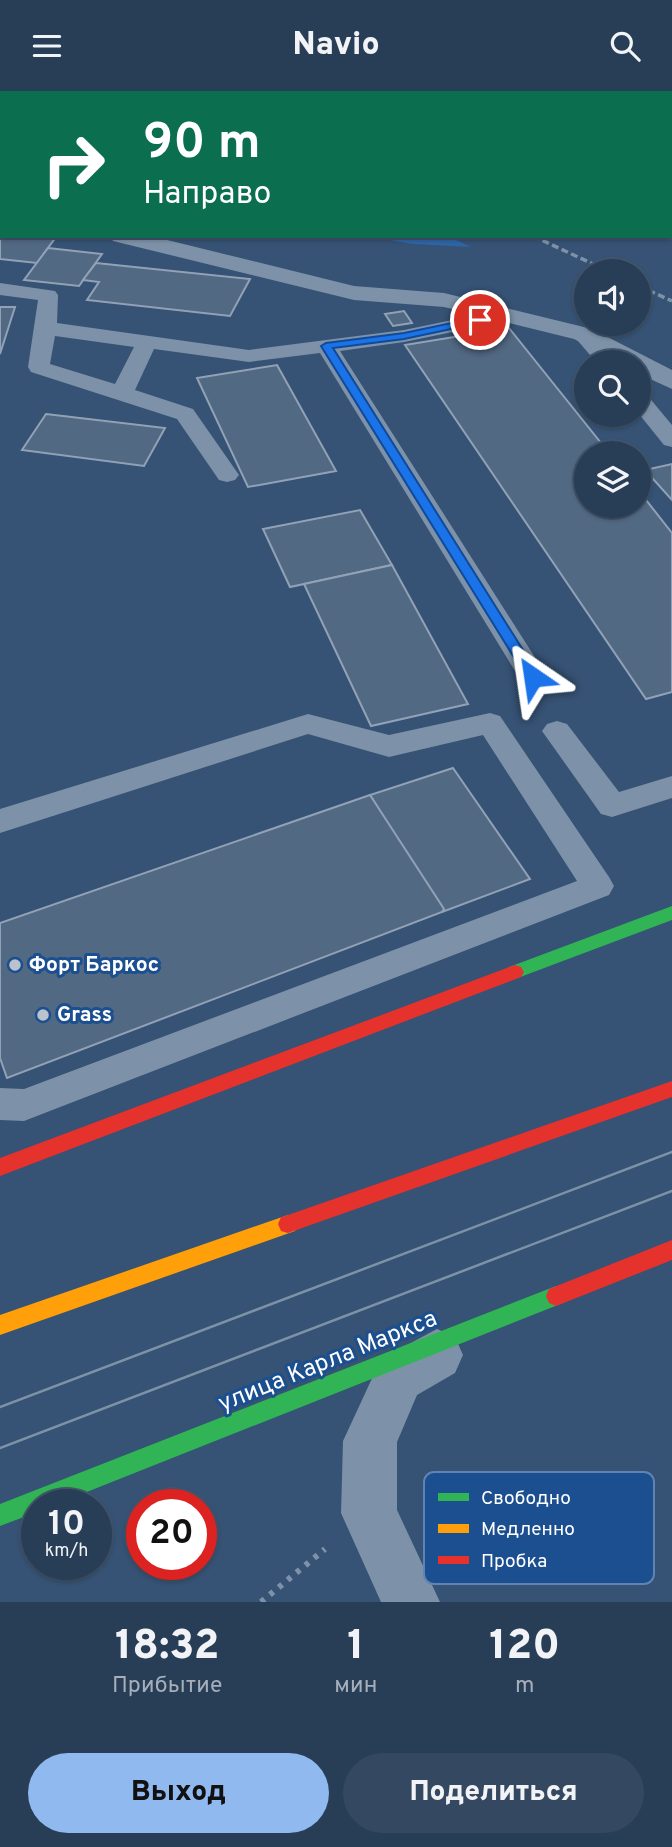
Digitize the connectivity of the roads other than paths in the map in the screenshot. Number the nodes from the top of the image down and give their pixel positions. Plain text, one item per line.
1 (129, 238) edge
2 (0, 289) edge
3 (506, 315) junction
4 (47, 328) junction
5 (574, 332) edge
6 (585, 336) edge
7 (587, 336) edge
8 (147, 342) junction
9 (326, 346) junction
10 (597, 350) edge
11 (613, 350) edge
12 (651, 370) edge
13 (672, 381) edge
14 (122, 393) junction
15 (651, 415) edge
16 (672, 440) edge
17 (226, 475) dead end
18 (533, 677) dead end
19 (557, 731) dead end
20 (672, 787) edge
21 (0, 821) edge
22 (672, 913) edge
23 (672, 1089) edge
24 (0, 1104) edge
25 (0, 1167) edge
26 (672, 1250) edge
27 (496, 1320) junction
28 (0, 1325) edge
29 (0, 1515) edge
30 (411, 1602) edge

1 - 3 street
2 - 4 lane
3 - 5 street
3 - 9 lane
4 - 8 lane
4 - 14 lane
6 - 10 lane
7 - 11 street
8 - 9 lane
8 - 14 lane
9 - 18 lane
12 - 13 street
14 - 17 lane
15 - 16 lane
19 - 20 lane
21 - 24 lane
22 - 25 main road
23 - 28 main road
26 - 27 main road, улица Карла Маркса
27 - 29 main road, улица Карла Маркса
27 - 30 street

